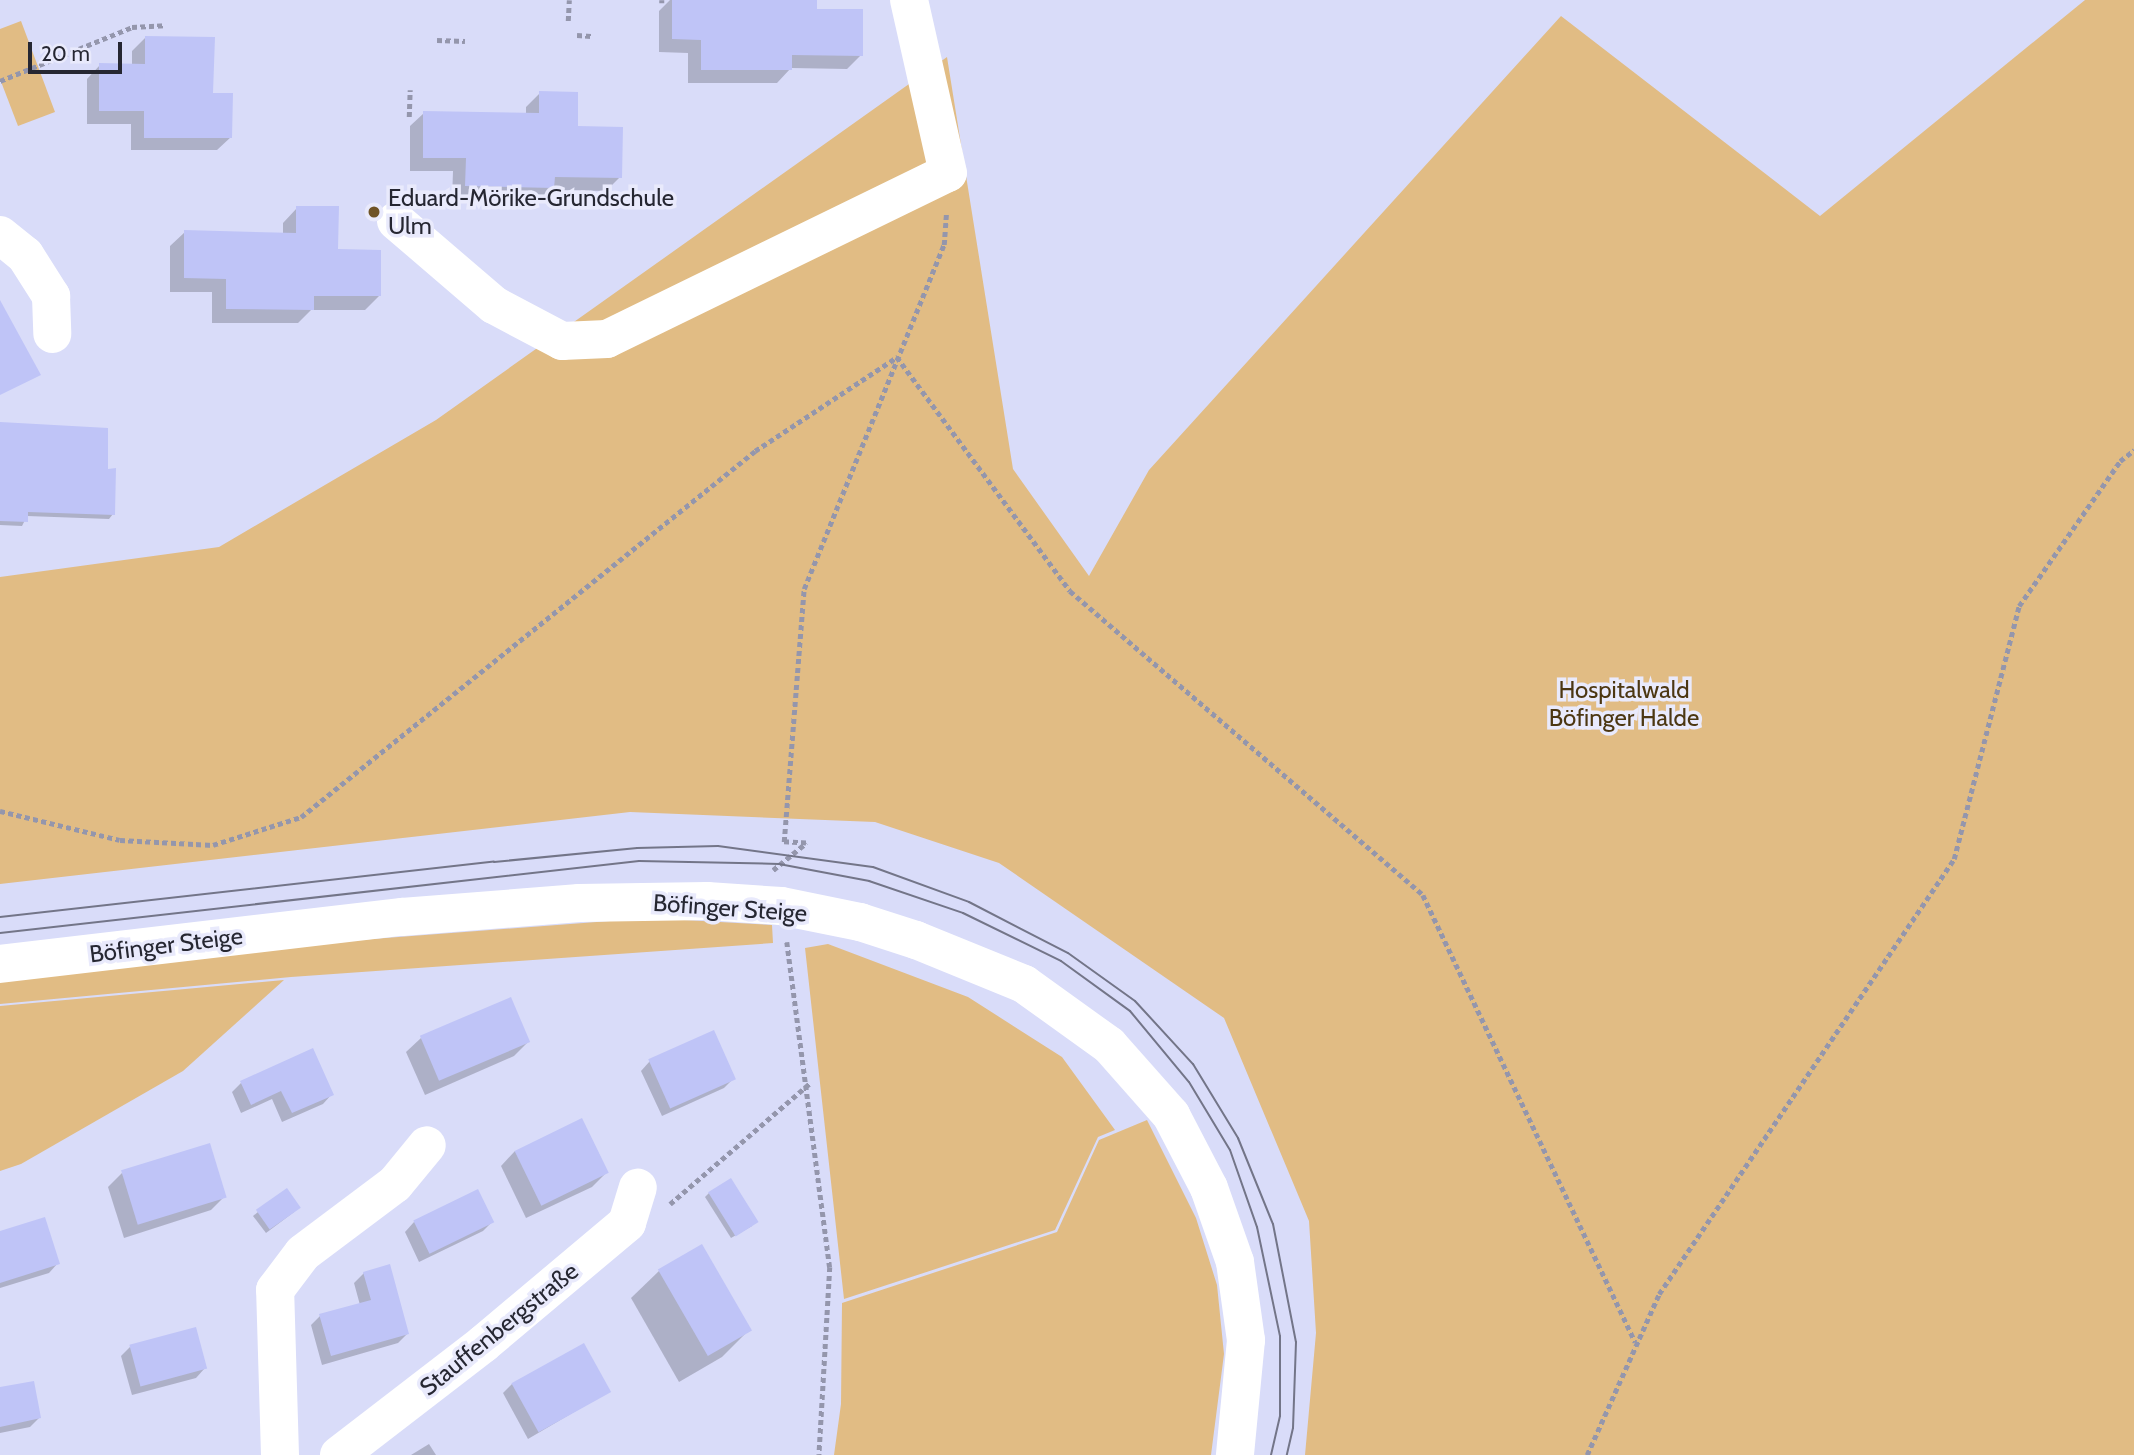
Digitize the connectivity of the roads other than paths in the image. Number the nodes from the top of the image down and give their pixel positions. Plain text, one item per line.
1 (909, 0) edge
2 (396, 221) dead end
3 (0, 235) edge
4 (52, 334) dead end
5 (0, 964) edge
6 (427, 1145) dead end
7 (633, 1206) road end
8 (280, 1455) edge
9 (339, 1455) edge
10 (1235, 1455) edge

1 - 2 street
3 - 4 street
5 - 10 street, Böfinger Steige
6 - 8 street
7 - 9 street, Stauffenbergstraße

